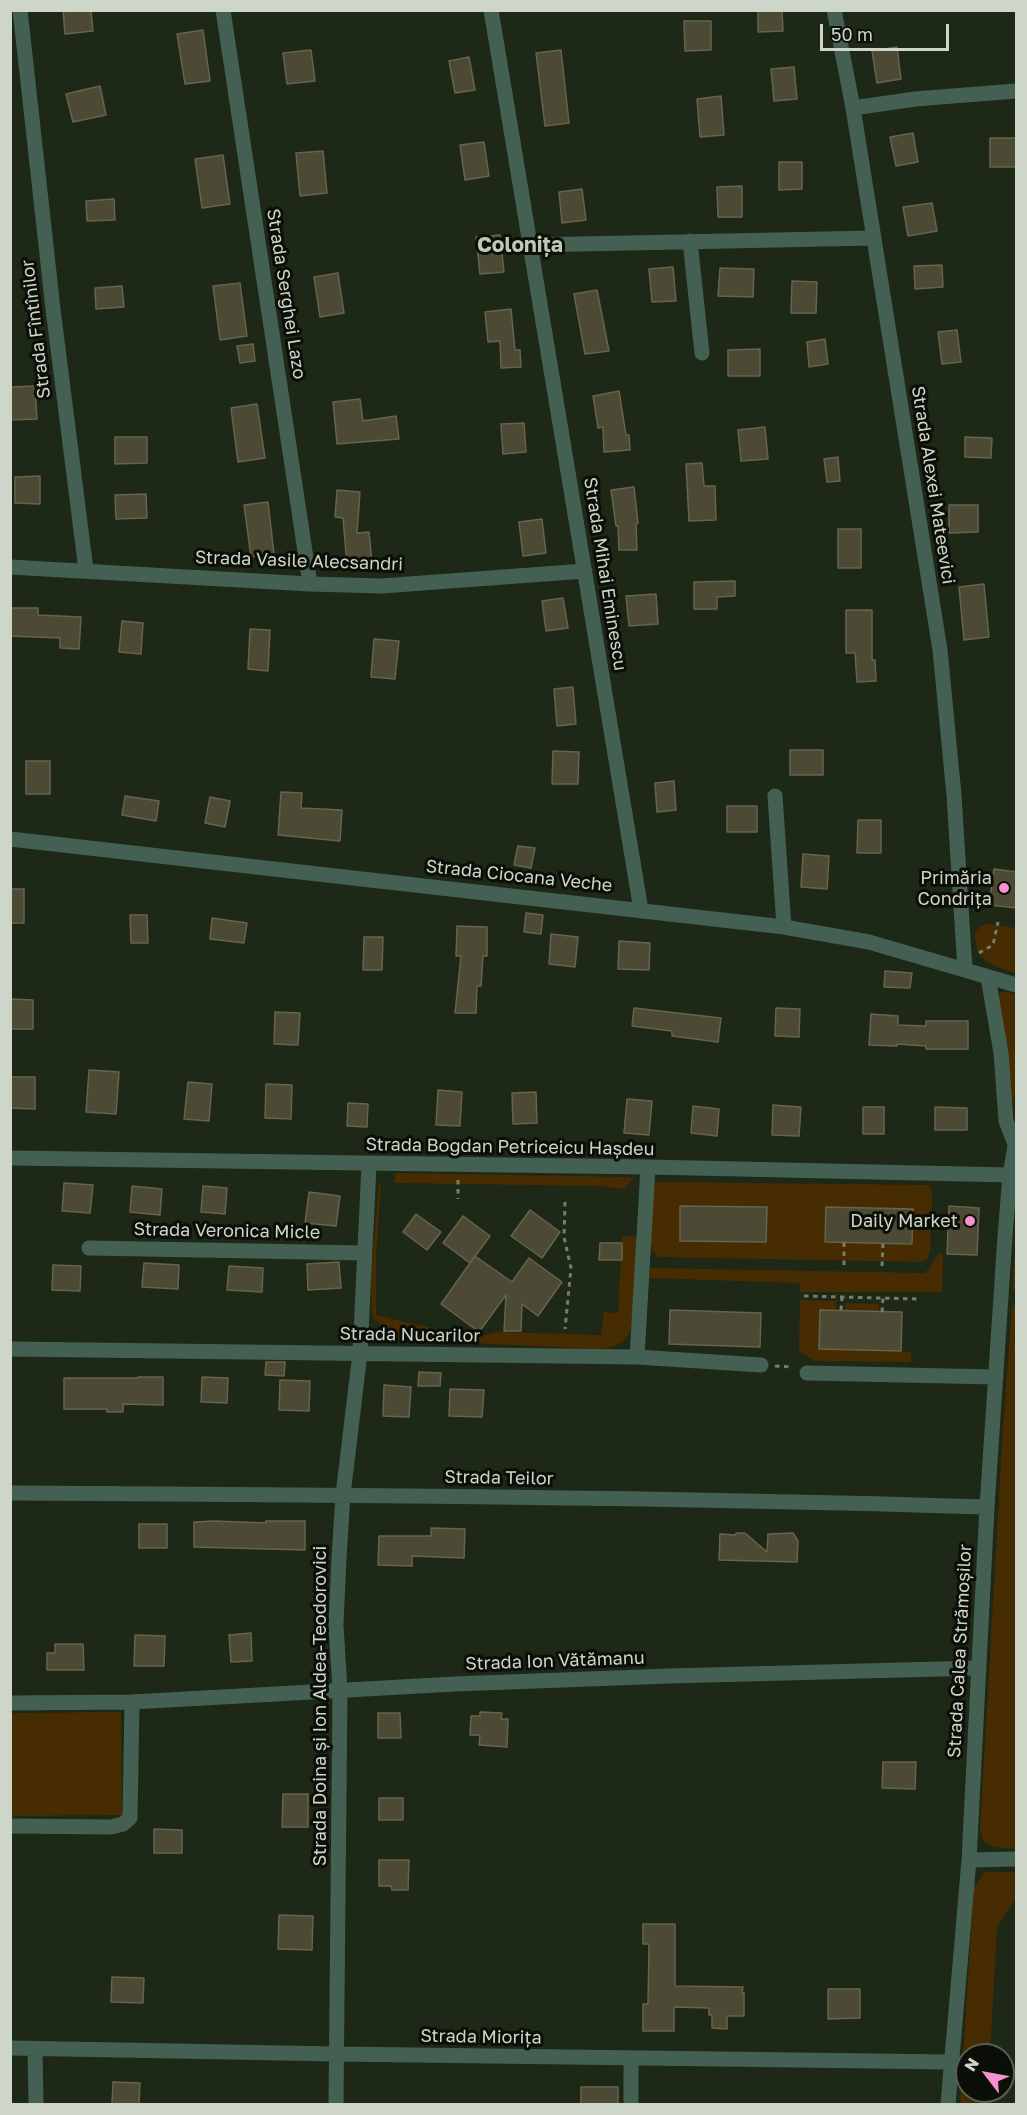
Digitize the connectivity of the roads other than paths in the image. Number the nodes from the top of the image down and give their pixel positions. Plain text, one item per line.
1 (20, 10) edge
2 (223, 10) edge
3 (490, 10) edge
4 (834, 10) edge
5 (1017, 91) edge
6 (853, 108) junction
7 (874, 238) junction
8 (690, 241) junction
9 (530, 245) junction
10 (702, 353) dead end
11 (10, 567) edge
12 (86, 570) junction
13 (585, 571) junction
14 (310, 584) junction
15 (775, 796) dead end
16 (10, 839) edge
17 (640, 910) junction
18 (784, 927) junction
19 (964, 965) junction
20 (988, 977) junction
21 (1017, 985) edge
22 (1016, 1142) edge
23 (10, 1158) edge
24 (369, 1165) junction
25 (648, 1167) junction
26 (1010, 1174) junction
27 (1012, 1199) edge
28 (89, 1248) dead end
29 (365, 1253) junction
30 (10, 1349) edge
31 (360, 1353) junction
32 (637, 1358) junction
33 (761, 1365) road end
34 (807, 1373) road end
35 (996, 1377) junction
36 (10, 1493) edge
37 (343, 1495) junction
38 (987, 1507) junction
39 (979, 1668) junction
40 (340, 1690) junction
41 (132, 1702) junction
42 (10, 1703) edge
43 (10, 1826) edge
44 (1017, 1859) edge
45 (969, 1860) junction
46 (10, 2048) edge
47 (35, 2049) junction
48 (337, 2054) junction
49 (631, 2058) junction
50 (950, 2062) junction
51 (36, 2104) edge
52 (336, 2104) edge
53 (631, 2104) edge
54 (948, 2104) edge

1 - 12 street, Strada Fîntînilor
2 - 14 street, Strada Serghei Lazo
3 - 9 street, Strada Mihai Eminescu
4 - 6 street, Strada Alexei Mateevici
5 - 6 street
6 - 7 street, Strada Alexei Mateevici
7 - 8 street
7 - 19 street, Strada Alexei Mateevici
8 - 9 street
8 - 10 street
9 - 13 street, Strada Mihai Eminescu
11 - 12 street, Strada Vasile Alecsandri
12 - 14 street, Strada Vasile Alecsandri
13 - 14 street, Strada Vasile Alecsandri
13 - 17 street, Strada Mihai Eminescu
15 - 18 street
16 - 17 street, Strada Ciocana Veche
17 - 18 street, Strada Ciocana Veche
18 - 19 street, Strada Ciocana Veche
19 - 20 street, Strada Ciocana Veche
20 - 21 street, Strada Ciocana Veche
20 - 22 street
22 - 26 street, Strada Calea Strămoșilor
23 - 24 street, Strada Bogdan Petriceicu Hașdeu
24 - 25 street, Strada Bogdan Petriceicu Hașdeu
24 - 29 street, Strada Doina și Ion Aldea-Teodorovici
25 - 26 street, Strada Bogdan Petriceicu Hașdeu
25 - 32 street
26 - 27 street, Strada Calea Strămoșilor
27 - 35 street, Strada Calea Strămoșilor
28 - 29 street, Strada Veronica Micle
29 - 31 street, Strada Doina și Ion Aldea-Teodorovici
30 - 31 street, Strada Nucarilor
31 - 32 street, Strada Nucarilor
31 - 37 street, Strada Doina și Ion Aldea-Teodorovici
32 - 33 street, Strada Nucarilor
34 - 35 street
35 - 38 street, Strada Calea Strămoșilor
36 - 37 street, Strada Teilor
37 - 38 street, Strada Teilor
37 - 40 street, Strada Doina și Ion Aldea-Teodorovici
38 - 39 street, Strada Calea Strămoșilor
39 - 40 street, Strada Ion Vătămanu
39 - 45 street, Strada Calea Strămoșilor
40 - 41 street, Strada Ion Vătămanu
40 - 48 street, Strada Doina și Ion Aldea-Teodorovici
41 - 42 street, Strada Ion Vătămanu
41 - 43 street
44 - 45 street
45 - 50 street, Strada Calea Strămoșilor
46 - 47 street, Strada Miorița
47 - 48 street, Strada Miorița
47 - 51 street
48 - 49 street, Strada Miorița
48 - 52 street, Strada Doina și Ion Aldea-Teodorovici
49 - 50 street, Strada Miorița
49 - 53 street
50 - 54 street, Strada Calea Strămoșilor

